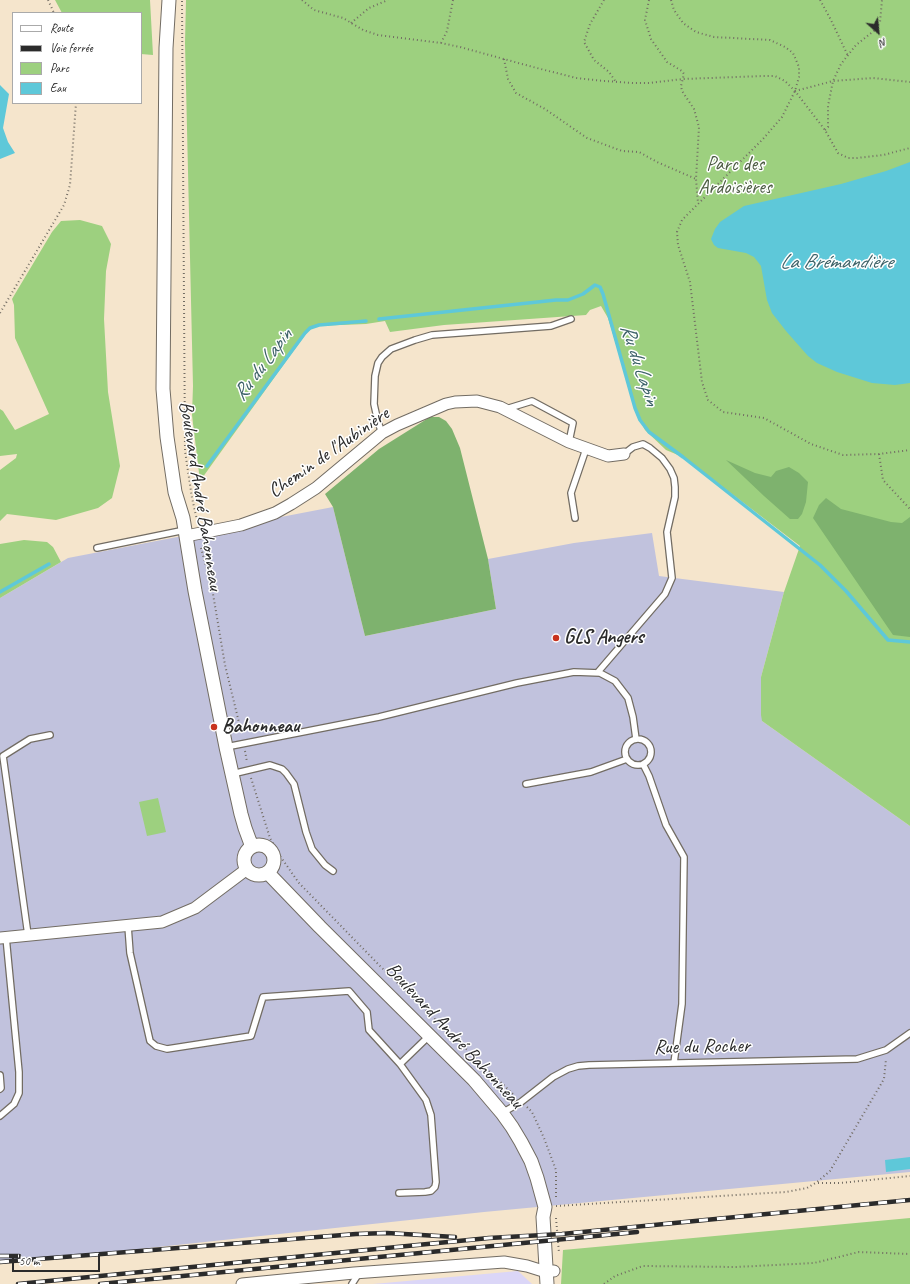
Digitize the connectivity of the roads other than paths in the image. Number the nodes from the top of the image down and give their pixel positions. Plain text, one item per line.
1 (163, 0) edge
2 (169, 0) edge
3 (166, 48) junction
4 (571, 319) dead end
5 (506, 410) junction
6 (382, 433) junction
7 (569, 442) junction
8 (586, 449) junction
9 (624, 454) joint
10 (575, 518) dead end
11 (190, 534) junction
12 (97, 548) dead end
13 (598, 672) junction
14 (50, 735) dead end
15 (636, 739) junction
16 (226, 747) junction
17 (627, 759) junction
18 (643, 764) junction
19 (232, 774) junction
20 (526, 784) dead end
21 (252, 847) junction
22 (246, 869) junction
23 (333, 871) dead end
24 (268, 872) junction
25 (128, 926) junction
26 (28, 935) junction
27 (3, 937) edge
28 (910, 1032) edge
29 (430, 1035) junction
30 (674, 1063) junction
31 (400, 1064) junction
32 (0, 1075) edge
33 (0, 1089) edge
34 (502, 1113) junction
35 (0, 1116) edge
36 (399, 1193) dead end
37 (359, 1272) junction
38 (549, 1275) edge
39 (242, 1284) edge
40 (352, 1284) edge
41 (554, 1284) edge

1 - 3 street, Boulevard André Bahonneau
2 - 3 street, Boulevard André Bahonneau
3 - 11 street, Boulevard André Bahonneau
4 - 6 lane
5 - 6 street, Chemin de l'Aubinière
5 - 7 street, Chemin de l'Aubinière
5 - 7 lane
6 - 11 street, Chemin de l'Aubinière
7 - 8 street, Chemin de l'Aubinière
8 - 9 street, Chemin de l'Aubinière
8 - 10 lane
9 - 13 lane
11 - 12 lane
11 - 16 street, Boulevard André Bahonneau
13 - 15 lane
13 - 16 lane
14 - 26 lane
15 - 17 lane
15 - 18 lane
16 - 19 street, Boulevard André Bahonneau
17 - 18 lane
17 - 20 lane
18 - 30 lane
19 - 21 street, Boulevard André Bahonneau
19 - 23 lane
21 - 22 street
21 - 24 street
22 - 24 street
22 - 25 street
24 - 29 street, Boulevard André Bahonneau
25 - 26 street
25 - 31 lane
26 - 27 street
27 - 35 lane
28 - 30 lane, Rue du Rocher
29 - 31 lane
29 - 34 street, Boulevard André Bahonneau
30 - 34 lane, Rue du Rocher
31 - 36 lane
32 - 33 lane
34 - 38 street, Boulevard André Bahonneau
37 - 38 street
37 - 39 street
37 - 40 lane
38 - 41 street, Boulevard André Bahonneau

